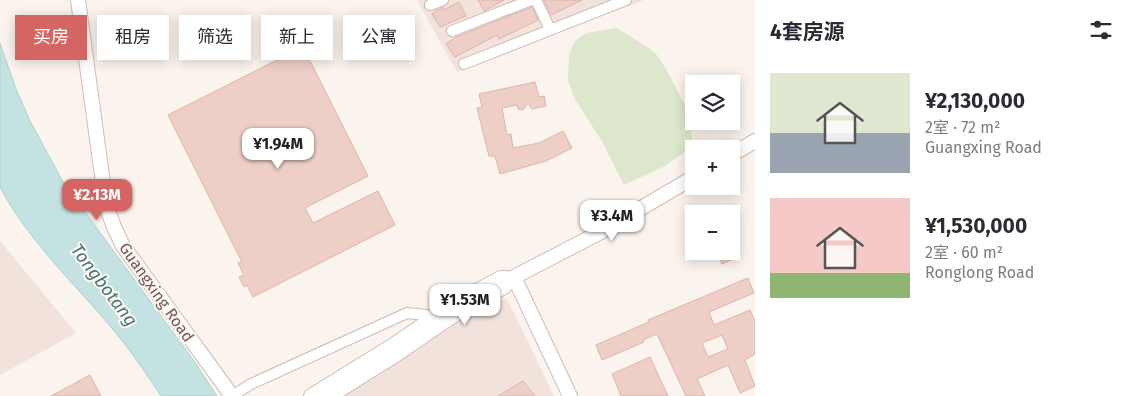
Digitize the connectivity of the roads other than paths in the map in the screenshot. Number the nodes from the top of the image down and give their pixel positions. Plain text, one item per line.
1 (78, 0) edge
2 (443, 0) edge
3 (531, 0) edge
4 (536, 0) edge
5 (626, 0) edge
6 (430, 5) dead end
7 (550, 30) junction
8 (452, 32) dead end
9 (464, 64) dead end
10 (755, 141) edge
11 (740, 150) edge
12 (685, 182) edge
13 (514, 277) junction
14 (436, 316) junction
15 (395, 350) junction
16 (232, 396) edge
17 (311, 396) edge
18 (330, 396) edge
19 (570, 396) edge

1 - 16 main road, Guangxing Road
2 - 6 street
3 - 8 street
4 - 7 street
5 - 7 street
7 - 9 street
10 - 11 main road
12 - 13 main road
13 - 14 main road
13 - 15 main road
13 - 19 main road
14 - 15 main road
14 - 16 street
15 - 17 main road
15 - 18 main road

